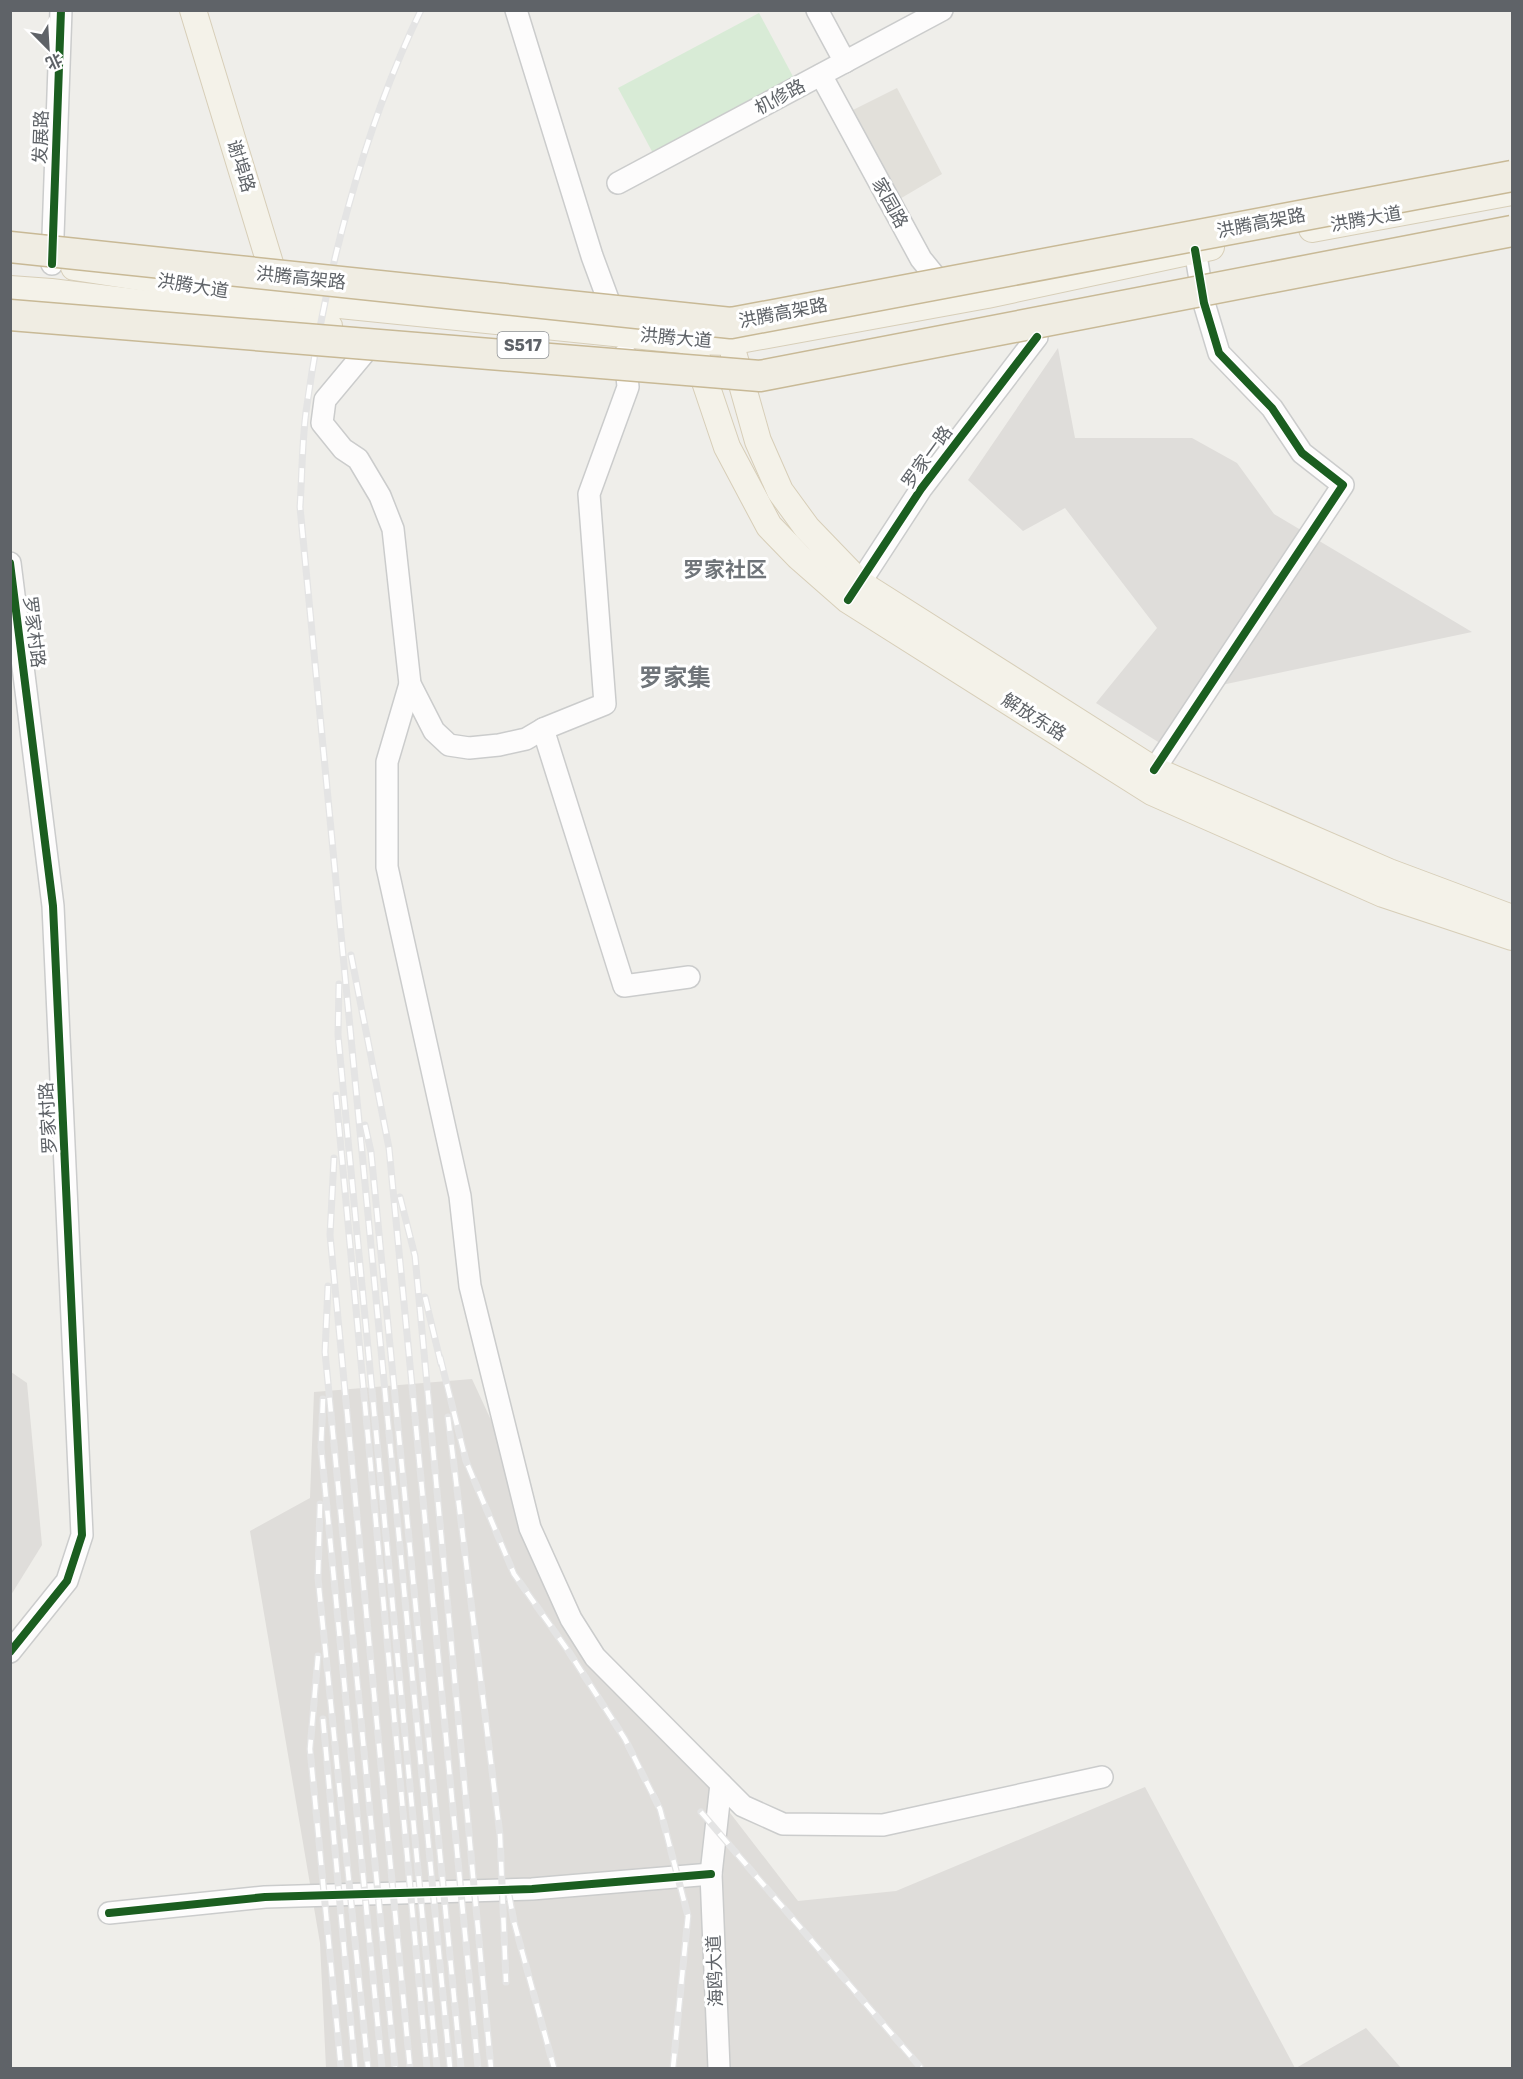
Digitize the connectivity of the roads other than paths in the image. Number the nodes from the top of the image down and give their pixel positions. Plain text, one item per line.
1 (60, 10) edge
2 (193, 10) edge
3 (516, 10) edge
4 (817, 10) edge
5 (942, 10) edge
6 (845, 62) junction
7 (821, 75) junction
8 (1512, 176) edge
9 (618, 183) dead end
10 (1512, 192) edge
11 (1512, 231) edge
12 (1512, 244) edge
13 (10, 247) edge
14 (1195, 250) junction
15 (10, 261) edge
16 (52, 264) junction
17 (10, 289) edge
18 (987, 295) junction
19 (1204, 303) junction
20 (284, 311) junction
21 (10, 315) edge
22 (1037, 337) junction
23 (623, 343) junction
24 (695, 351) junction
25 (365, 352) dead end
26 (733, 353) junction
27 (10, 563) edge
28 (854, 592) junction
29 (410, 684) junction
30 (543, 729) junction
31 (1154, 770) junction
32 (1512, 918) edge
33 (1512, 938) edge
34 (689, 977) dead end
35 (10, 1652) edge
36 (1102, 1777) dead end
37 (721, 1784) junction
38 (711, 1874) junction
39 (109, 1913) dead end
40 (719, 2068) edge

1 - 16 street, 发展路
2 - 20 main road, 谢埠路
3 - 23 street
4 - 6 street
5 - 6 street, 机修路
6 - 7 street, 机修路
7 - 9 street, 机修路
7 - 18 street, 家园路
8 - 13 highway, 洪腾高架路, bridge
10 - 14 main road, 洪腾大道
11 - 21 highway, bridge
12 - 19 main road, 洪腾大道
14 - 18 main road, 洪腾大道
14 - 19 street
15 - 16 main road, 洪腾大道
16 - 20 main road, 洪腾大道
17 - 20 main road, 洪腾大道 / S517
18 - 26 main road, 洪腾大道 / S517
19 - 22 main road, 洪腾大道
19 - 31 street
20 - 23 main road, 洪腾大道 / S517
22 - 26 main road, 洪腾大道 / S517
22 - 28 street, 罗家一路
23 - 24 main road, 洪腾大道 / S517
23 - 30 street
24 - 26 main road, 洪腾大道 / S517
24 - 28 main road, 解放东路
25 - 29 street
26 - 28 main road, 解放东路
27 - 35 street, 罗家村路
28 - 31 main road, 解放东路
28 - 33 main road, 解放东路
29 - 30 street
29 - 37 street
30 - 34 street
31 - 32 main road, 解放东路
36 - 37 street
37 - 38 street, 海鸥大道
38 - 39 street
38 - 40 street, 海鸥大道

